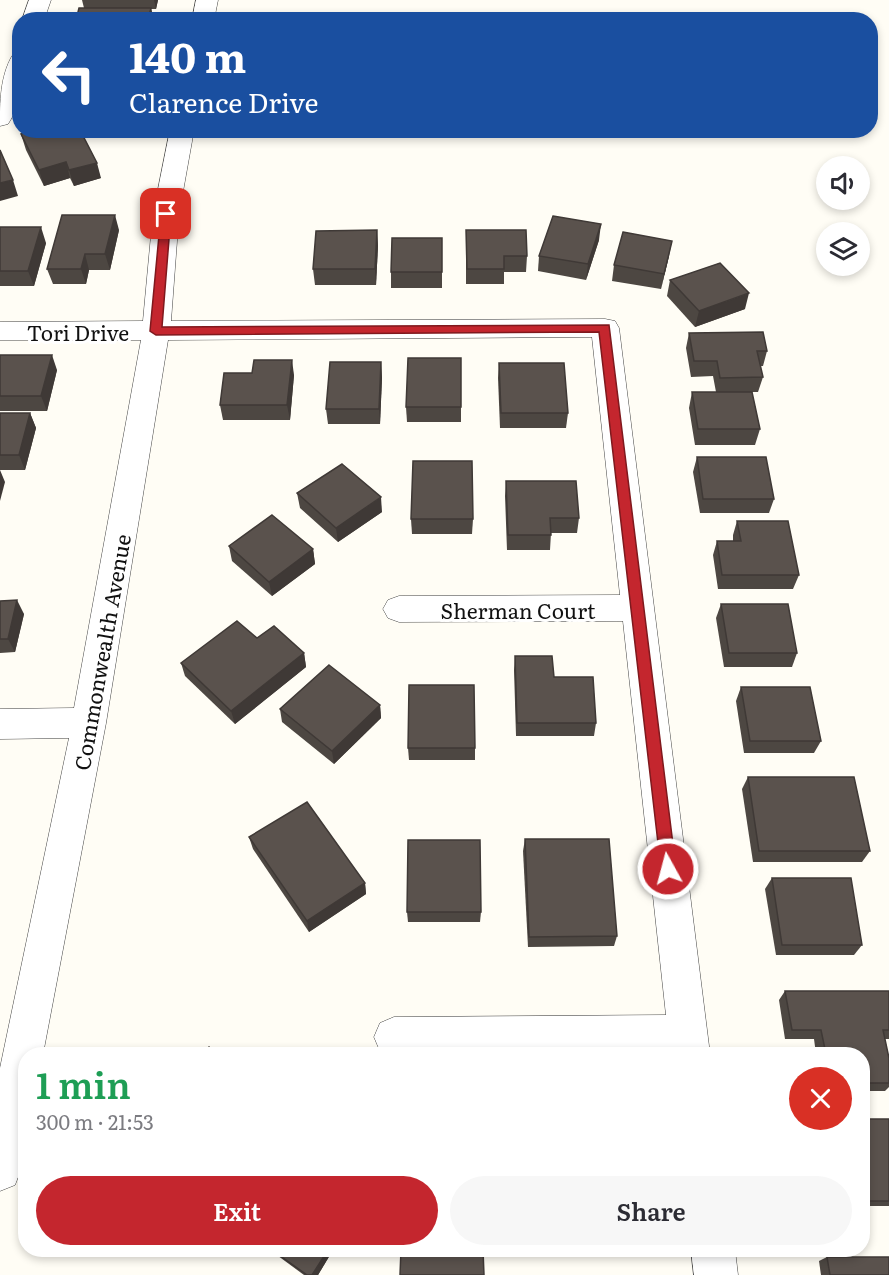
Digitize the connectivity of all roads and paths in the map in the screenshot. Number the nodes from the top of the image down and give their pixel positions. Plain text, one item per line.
1 (12, 84) edge
2 (0, 119) edge
3 (180, 138) edge
4 (0, 331) edge
5 (156, 331) junction
6 (638, 608) junction
7 (399, 609) dead end
8 (89, 723) junction
9 (0, 724) edge
10 (394, 1037) dead end
11 (689, 1045) edge
12 (23, 1047) edge
13 (18, 1071) edge
14 (2, 1150) edge
15 (714, 1257) edge
16 (716, 1275) edge

1 - 2 street
3 - 5 street, Commonwealth Avenue
4 - 5 street, Tori Drive
5 - 6 street, Tori Drive
5 - 8 street, Commonwealth Avenue
6 - 7 street, Sherman Court
6 - 11 street
8 - 9 street
8 - 12 street, Commonwealth Avenue
10 - 11 street
13 - 14 street, Commonwealth Avenue
15 - 16 street

